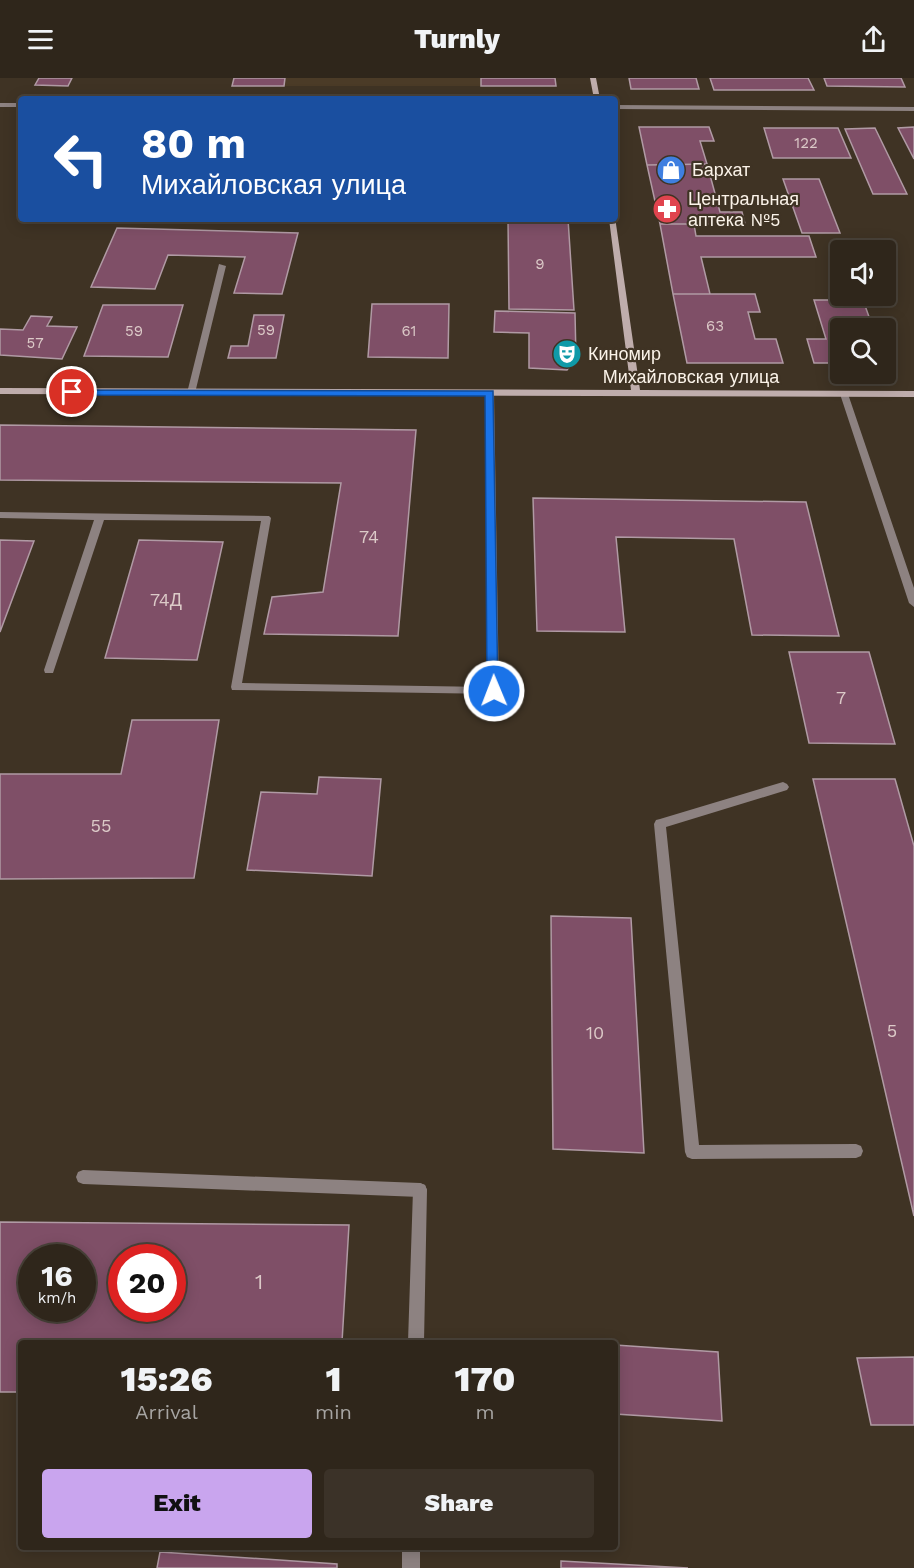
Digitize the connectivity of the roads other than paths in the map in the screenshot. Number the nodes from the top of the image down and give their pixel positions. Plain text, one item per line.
1 (593, 78) edge
2 (596, 96) edge
3 (0, 105) edge
4 (18, 105) edge
5 (618, 107) edge
6 (914, 109) edge
7 (613, 222) edge
8 (222, 266) dead end
9 (0, 391) edge
10 (191, 393) junction
11 (490, 393) junction
12 (636, 394) junction
13 (844, 394) junction
14 (914, 394) edge
15 (0, 515) edge
16 (100, 517) junction
17 (914, 603) edge
18 (49, 670) dead end
19 (783, 786) dead end
20 (856, 1151) dead end
21 (83, 1177) dead end
22 (416, 1340) edge
23 (411, 1550) edge
24 (411, 1568) edge

1 - 2 main road
3 - 4 street
5 - 6 street
7 - 12 main road
8 - 10 street
9 - 10 main road, Михайловская улица
10 - 11 main road, Михайловская улица
11 - 12 main road, Михайловская улица
11 - 16 street
12 - 13 main road, Михайловская улица
13 - 14 main road, Михайловская улица
13 - 17 street
15 - 16 street
16 - 18 street
19 - 20 street
21 - 22 street
23 - 24 street

